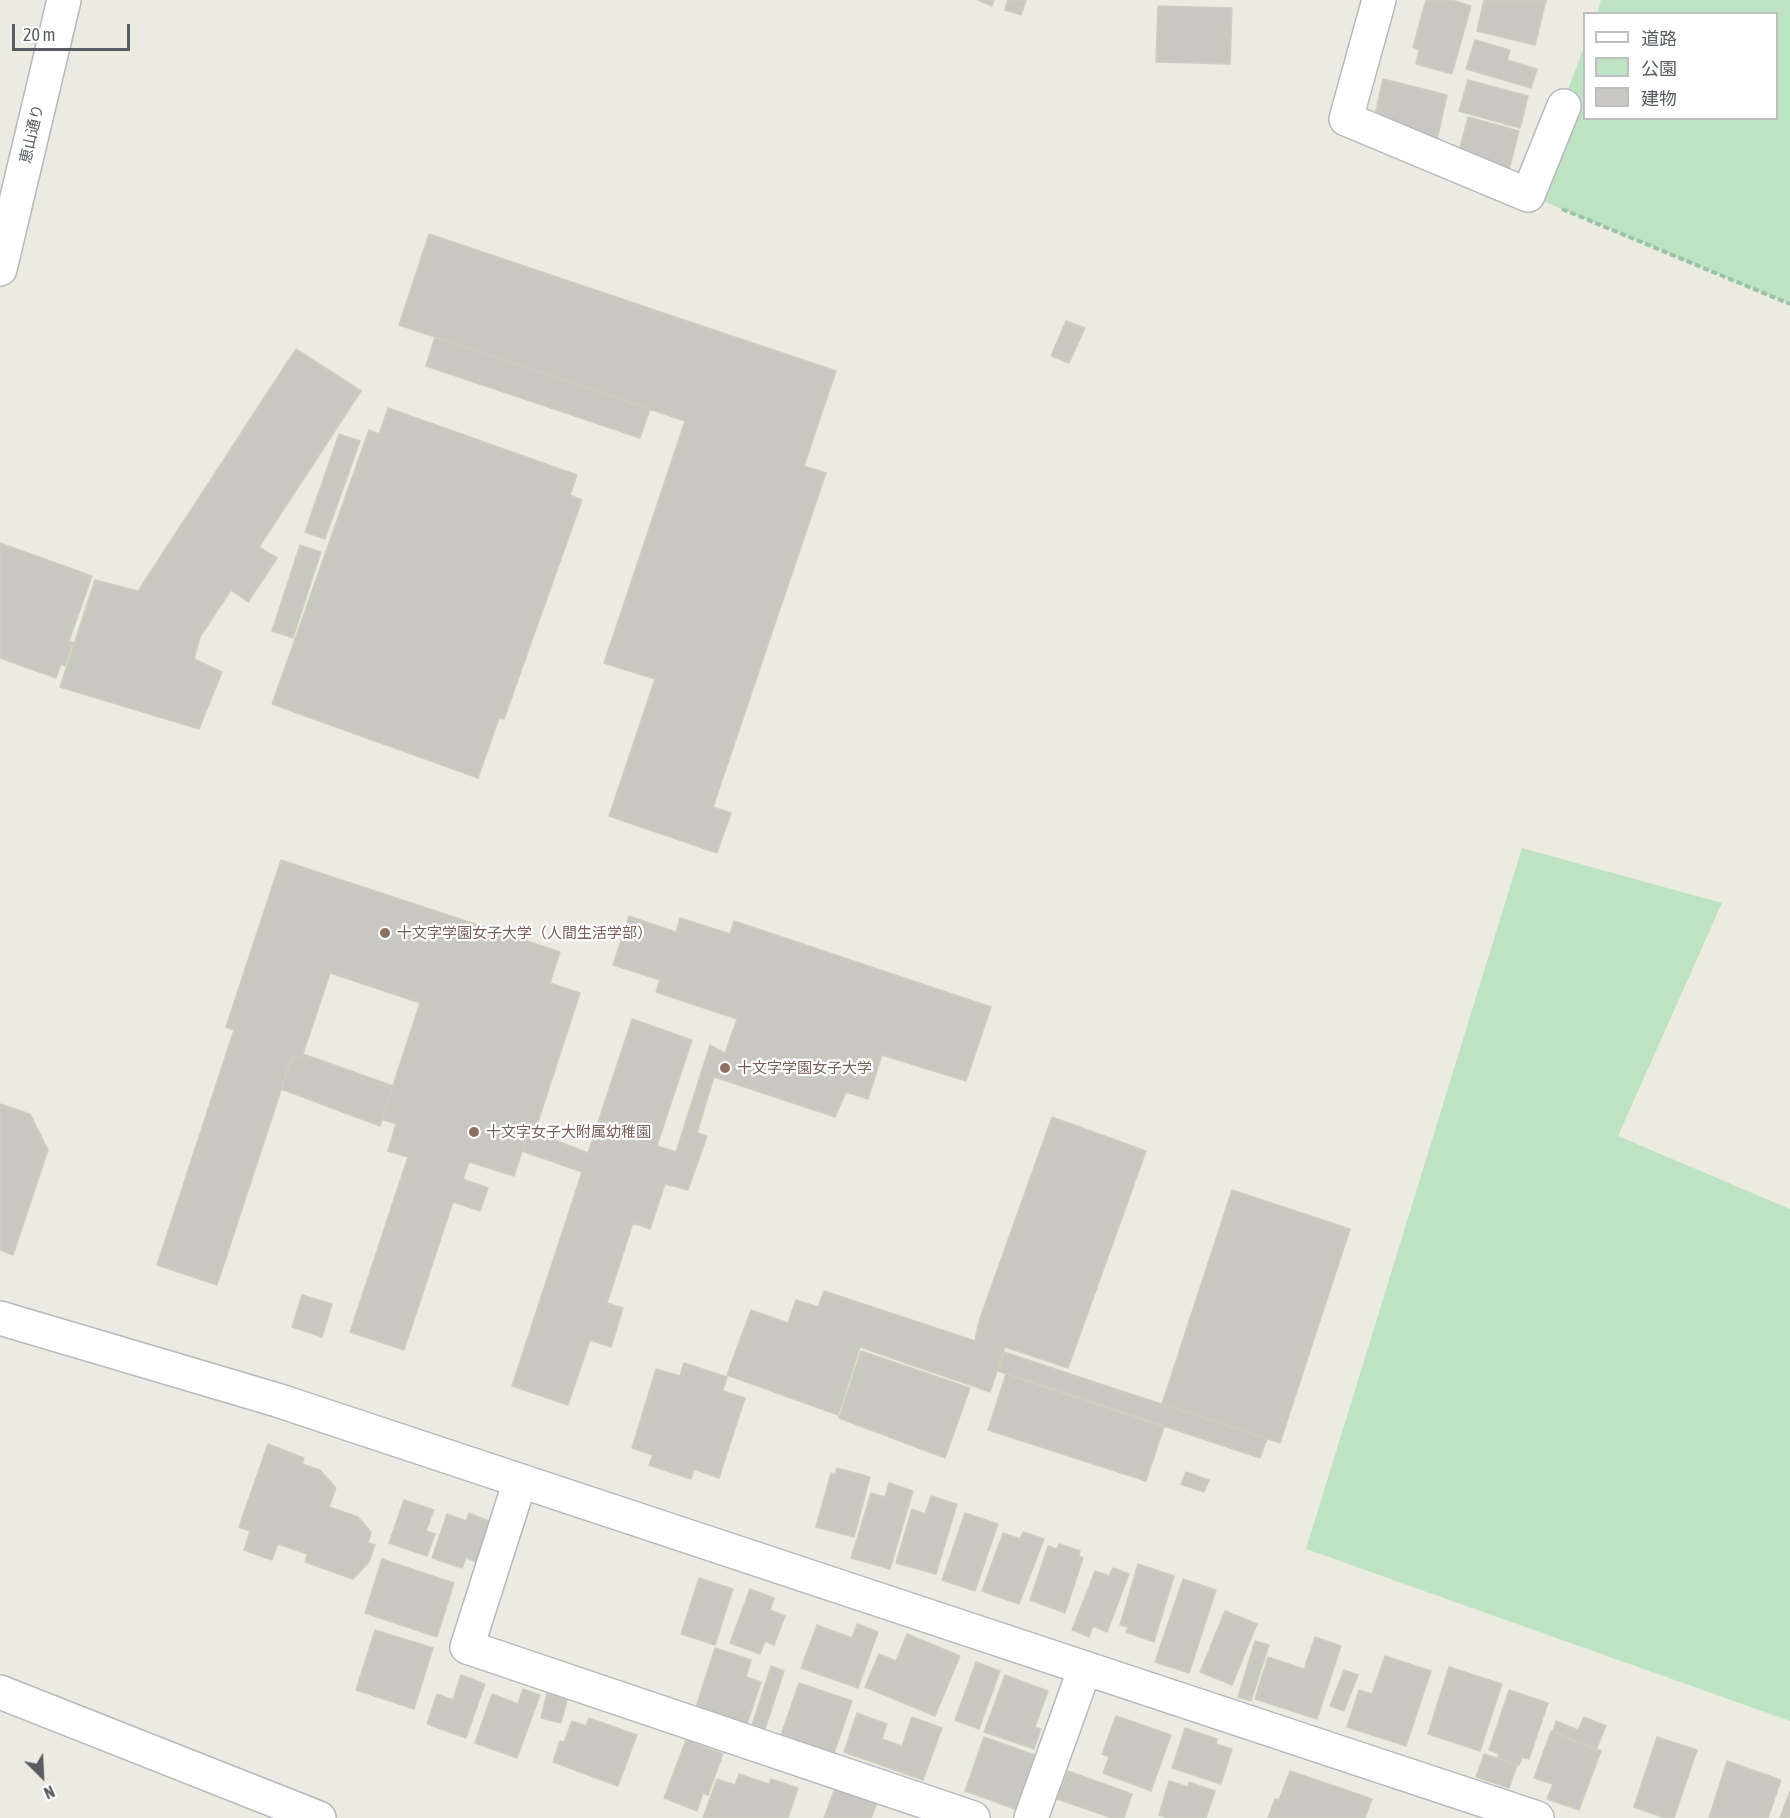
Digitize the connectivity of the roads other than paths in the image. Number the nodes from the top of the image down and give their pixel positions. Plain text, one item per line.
1 (64, 0) edge
2 (1379, 0) edge
3 (1564, 106) dead end
4 (0, 268) edge
5 (0, 1318) edge
6 (520, 1480) junction
7 (1085, 1668) junction
8 (0, 1692) edge
9 (319, 1818) edge
10 (973, 1818) edge
11 (1031, 1818) edge
12 (1537, 1818) edge

1 - 4 street, 恵山通り
2 - 3 street
5 - 6 street
6 - 7 street
6 - 10 street
7 - 11 street
7 - 12 street
8 - 9 street

